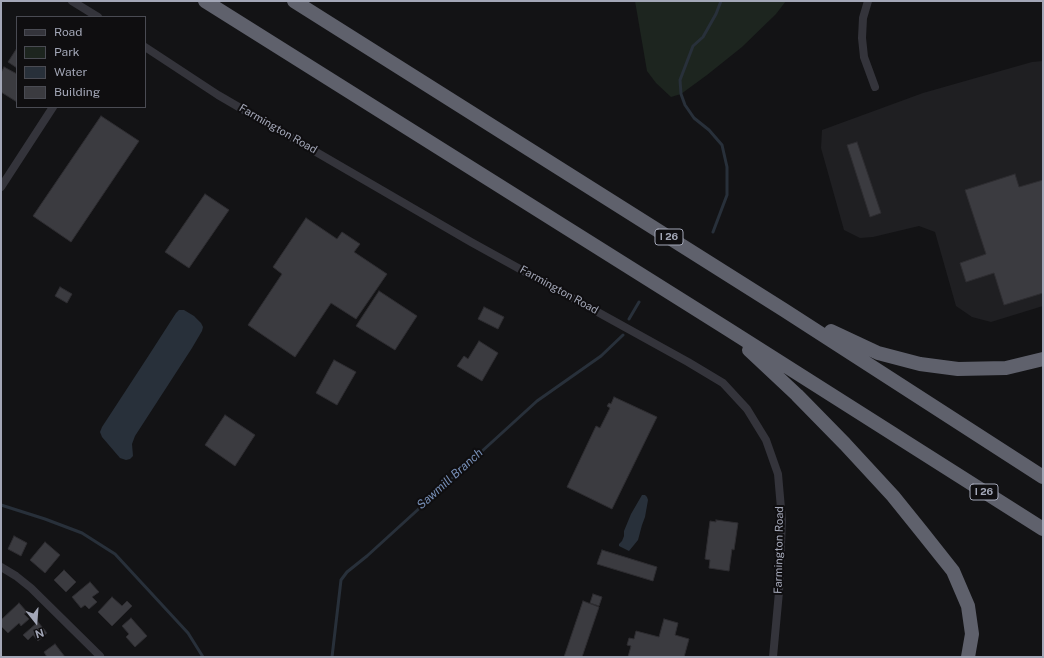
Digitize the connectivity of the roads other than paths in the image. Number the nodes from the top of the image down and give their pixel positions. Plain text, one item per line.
1 (72, 1) edge
2 (205, 1) edge
3 (294, 1) edge
4 (868, 1) edge
5 (96, 16) edge
6 (146, 48) edge
7 (875, 87) dead end
8 (52, 108) edge
9 (1, 187) edge
10 (784, 310) junction
11 (726, 328) junction
12 (1043, 359) edge
13 (1043, 476) edge
14 (1043, 529) edge
15 (1, 567) edge
16 (100, 656) dead end
17 (773, 657) edge
18 (968, 657) edge

1 - 5 street
2 - 11 highway, I 26
3 - 10 highway, I 26
4 - 7 street
6 - 17 street, Farmington Road
8 - 9 street
10 - 12 highway
10 - 13 highway, I 26
11 - 14 highway, I 26
11 - 18 highway
15 - 16 street

